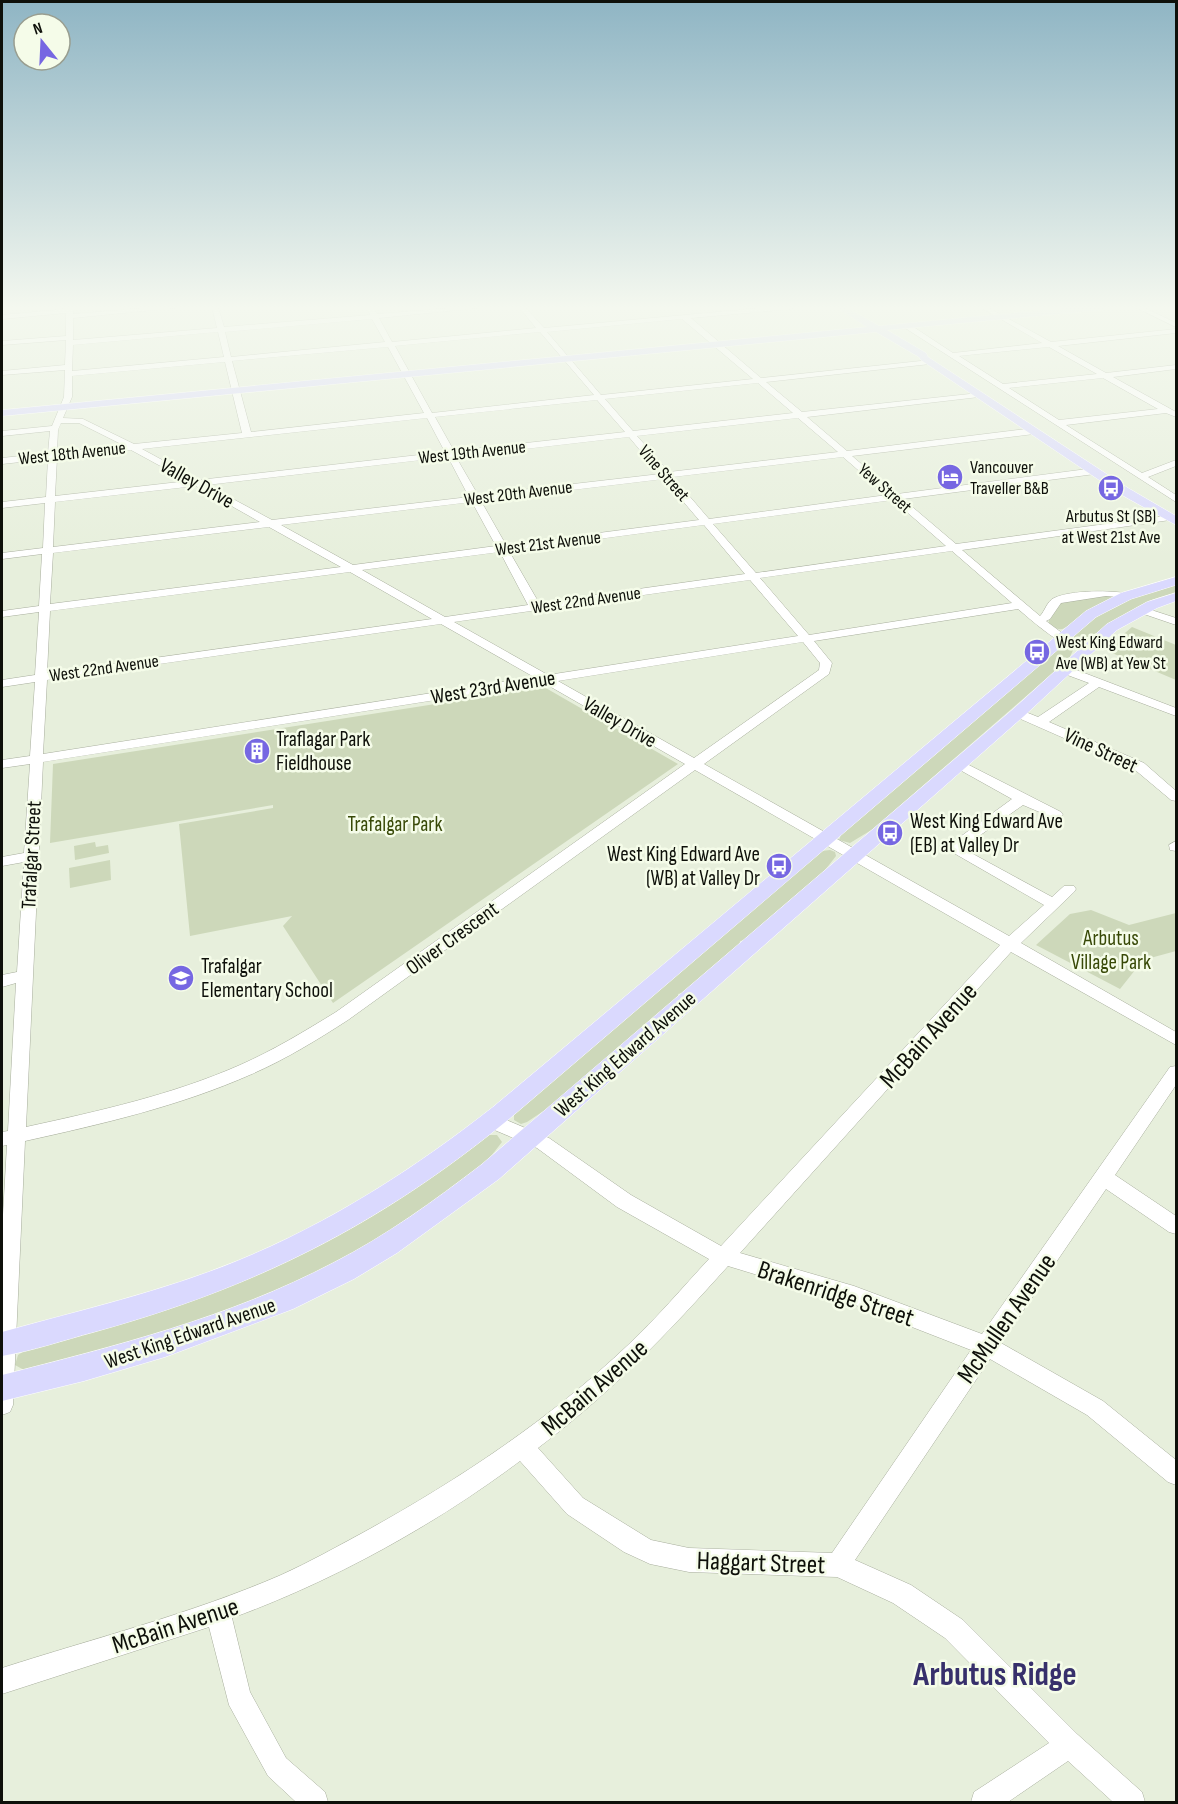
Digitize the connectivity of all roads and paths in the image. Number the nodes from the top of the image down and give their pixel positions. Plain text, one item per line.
1 (66, 391) edge
2 (245, 391) edge
3 (415, 391) edge
4 (594, 391) edge
5 (664, 391) edge
6 (772, 391) edge
7 (973, 391) edge
8 (1008, 391) edge
9 (1133, 391) edge
10 (237, 392) junction
11 (979, 395) junction
12 (600, 398) junction
13 (65, 405) junction
14 (2, 406) edge
15 (1176, 408) edge
16 (1166, 410) junction
17 (2, 413) edge
18 (800, 415) junction
19 (429, 416) junction
20 (1176, 416) edge
21 (1057, 423) junction
22 (56, 424) junction
23 (1034, 431) junction
24 (2, 433) edge
25 (630, 434) junction
26 (247, 435) junction
27 (132, 447) junction
28 (845, 453) junction
29 (451, 454) junction
30 (53, 455) junction
31 (2, 461) edge
32 (1176, 464) edge
33 (1095, 471) junction
34 (666, 475) junction
35 (1141, 477) junction
36 (198, 483) junction
37 (896, 497) junction
38 (475, 498) junction
39 (51, 500) junction
40 (1176, 500) edge
41 (2, 506) edge
42 (1171, 521) edge
43 (706, 522) junction
44 (270, 523) junction
45 (954, 548) junction
46 (503, 549) junction
47 (48, 550) junction
48 (2, 556) edge
49 (352, 568) junction
50 (753, 576) junction
51 (1176, 581) edge
52 (1126, 596) junction
53 (1176, 597) edge
54 (1021, 606) junction
55 (536, 607) junction
56 (45, 609) junction
57 (1142, 610) junction
58 (2, 615) edge
59 (443, 620) junction
60 (1038, 620) junction
61 (1176, 622) edge
62 (1062, 638) junction
63 (807, 639) junction
64 (1088, 648) junction
65 (1066, 670) junction
66 (41, 677) junction
67 (545, 679) junction
68 (1098, 682) junction
69 (2, 683) edge
70 (1176, 712) edge
71 (1018, 713) junction
72 (1040, 722) junction
73 (36, 758) junction
74 (2, 764) edge
75 (695, 765) junction
76 (958, 765) junction
77 (1176, 797) edge
78 (1022, 799) junction
79 (1056, 815) dead end
80 (824, 838) junction
81 (853, 855) junction
82 (31, 856) junction
83 (2, 861) edge
84 (1069, 889) dead end
85 (1054, 904) junction
86 (1010, 944) junction
87 (25, 976) junction
88 (2, 981) edge
89 (1176, 1039) edge
90 (1176, 1072) edge
91 (491, 1121) junction
92 (9, 1137) edge
93 (529, 1137) junction
94 (1104, 1178) junction
95 (1176, 1226) edge
96 (726, 1257) junction
97 (3, 1344) edge
98 (987, 1346) junction
99 (2, 1388) edge
100 (2, 1405) edge
101 (523, 1448) junction
102 (1176, 1473) edge
103 (838, 1565) junction
104 (218, 1612) junction
105 (2, 1681) edge
106 (1068, 1743) junction
107 (315, 1803) edge
108 (984, 1803) edge
109 (1132, 1803) edge

1 - 13 street, Trafalgar Street
2 - 10 main road
3 - 19 street
4 - 12 street, Vine Street
5 - 12 street, West 18th Avenue
6 - 18 street, Yew Street
7 - 11 main road
8 - 21 street
9 - 16 street
10 - 13 main road
10 - 26 street
11 - 18 street, West 19th Avenue
11 - 23 main road
12 - 19 street, West 18th Avenue
12 - 25 street, Vine Street
13 - 14 main road
13 - 17 main road
13 - 22 street, Trafalgar Street
15 - 16 street
16 - 20 street
16 - 21 street
18 - 25 street, West 19th Avenue
18 - 28 street, Yew Street
19 - 26 street, West 18th Avenue
19 - 29 street
21 - 35 street
22 - 24 street, Valley Drive
22 - 27 street, Valley Drive
22 - 30 street, Trafalgar Street
23 - 28 street, West 20th Avenue
23 - 33 main road
25 - 29 street, West 19th Avenue
25 - 34 street, Vine Street
26 - 27 street, West 18th Avenue
27 - 30 street, West 18th Avenue
27 - 36 street, Valley Drive
28 - 34 street, West 20th Avenue
28 - 37 street, Yew Street
29 - 36 street, West 19th Avenue
29 - 38 street
30 - 31 street, West 18th Avenue
30 - 39 street, Trafalgar Street
32 - 35 street
33 - 37 street, West 21st Avenue
33 - 42 main road
34 - 38 street, West 20th Avenue
34 - 43 street, Vine Street
35 - 40 street
36 - 39 street, West 19th Avenue
36 - 44 street, Valley Drive
37 - 43 street, West 21st Avenue
37 - 45 street, Yew Street
38 - 44 street, West 20th Avenue
38 - 46 street
39 - 41 street, West 19th Avenue
39 - 47 street, Trafalgar Street
42 - 45 street, West 22nd Avenue
43 - 46 street, West 21st Avenue
43 - 50 street, Vine Street
44 - 47 street, West 20th Avenue
44 - 49 street, Valley Drive
45 - 50 street, West 22nd Avenue
45 - 54 street, Yew Street
46 - 49 street, West 21st Avenue
46 - 55 street
47 - 48 street, West 20th Avenue
47 - 56 street, Trafalgar Street
49 - 56 street, West 21st Avenue
49 - 59 street, Valley Drive
50 - 55 street, West 22nd Avenue
50 - 63 street, Vine Street
51 - 52 main road, West King Edward Avenue
52 - 60 street
52 - 62 main road, West King Edward Avenue
53 - 57 main road, West King Edward Avenue
54 - 60 street, Yew Street
54 - 63 street, West 23rd Avenue
55 - 59 street, West 22nd Avenue
56 - 58 street, West 21st Avenue
56 - 66 street, Trafalgar Street
57 - 61 street
57 - 64 main road, West King Edward Avenue
59 - 66 street, West 22nd Avenue
59 - 67 street, Valley Drive
60 - 62 street, Yew Street
62 - 64 street, Yew Street
62 - 80 main road, West King Edward Avenue
63 - 67 street, West 23rd Avenue
63 - 75 street, Oliver Crescent
64 - 65 main road, West King Edward Avenue
65 - 68 street
65 - 71 main road, West King Edward Avenue
66 - 69 street, West 22nd Avenue
66 - 73 street, Trafalgar Street
67 - 73 street, West 23rd Avenue
67 - 75 street, Valley Drive
68 - 70 street
68 - 72 street
71 - 72 street, Vine Street
71 - 76 main road, West King Edward Avenue
72 - 77 street, Vine Street
73 - 74 street, West 23rd Avenue
73 - 82 street, Trafalgar Street
75 - 80 street, Valley Drive
75 - 92 street, Oliver Crescent
76 - 78 street
76 - 81 main road, West King Edward Avenue
78 - 79 street
78 - 85 street
80 - 81 street, Valley Drive
80 - 91 main road, West King Edward Avenue
81 - 86 street, Valley Drive
81 - 93 main road, West King Edward Avenue
82 - 83 street
82 - 87 street, Trafalgar Street
84 - 85 street, McBain Avenue
85 - 86 street, McBain Avenue
86 - 89 street, Valley Drive
86 - 96 street, McBain Avenue
87 - 88 street
87 - 92 street, Trafalgar Street
90 - 94 street, McMullen Avenue
91 - 93 street, Brakenridge Street
91 - 97 main road, West King Edward Avenue
92 - 97 street, Trafalgar Street
93 - 96 street, Brakenridge Street
93 - 99 main road, West King Edward Avenue
94 - 95 street
94 - 98 street, McMullen Avenue
96 - 98 street, Brakenridge Street
96 - 101 street, McBain Avenue
97 - 99 street, Trafalgar Street
98 - 102 street, Brakenridge Street
98 - 103 street, McMullen Avenue
99 - 100 street, Trafalgar Street
101 - 103 street, Haggart Street
101 - 104 street, McBain Avenue
103 - 106 street, Haggart Street
104 - 105 street, McBain Avenue
104 - 107 street
106 - 108 street
106 - 109 street, Haggart Street

